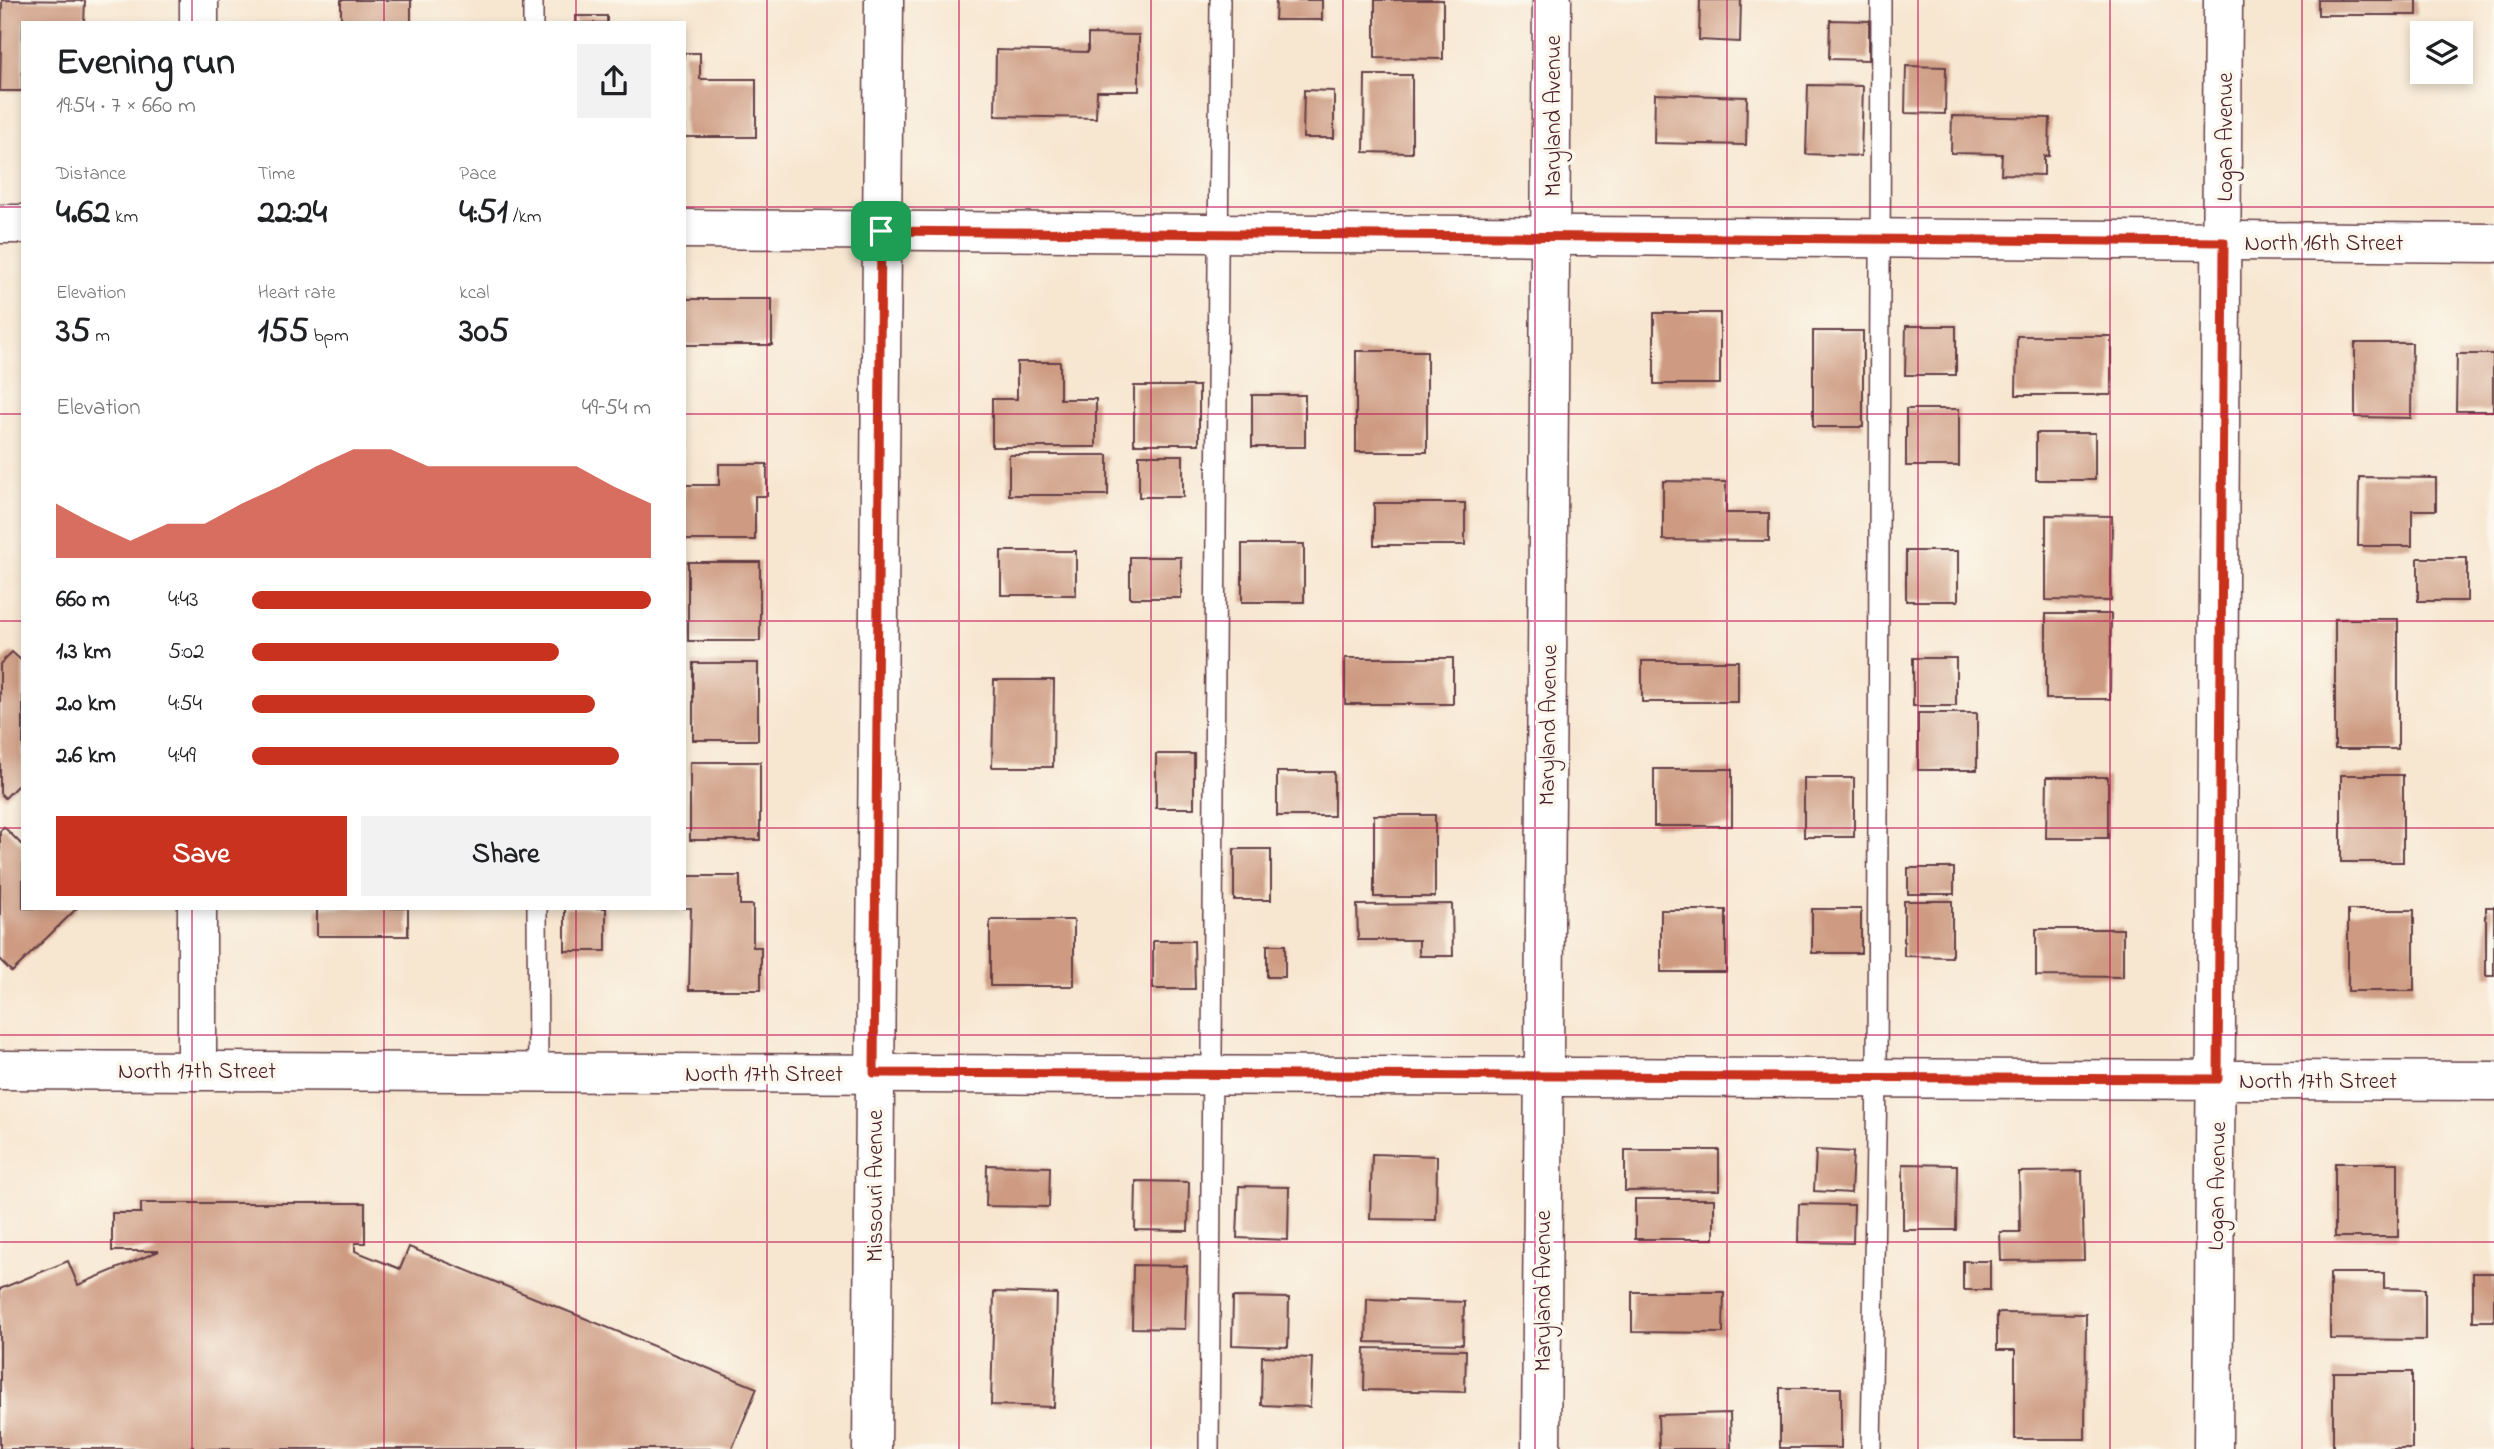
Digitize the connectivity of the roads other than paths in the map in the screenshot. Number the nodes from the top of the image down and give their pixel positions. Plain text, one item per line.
1 (199, 0) edge
2 (533, 0) edge
3 (884, 0) edge
4 (1220, 0) edge
5 (1552, 0) edge
6 (1881, 0) edge
7 (2223, 0) edge
8 (199, 21) edge
9 (533, 21) edge
10 (0, 224) edge
11 (21, 224) edge
12 (686, 229) edge
13 (881, 231) junction
14 (1221, 234) junction
15 (1552, 236) junction
16 (1878, 239) junction
17 (2224, 242) junction
18 (2494, 243) edge
19 (197, 910) edge
20 (537, 910) edge
21 (0, 1070) edge
22 (197, 1071) junction
23 (538, 1072) junction
24 (874, 1073) junction
25 (1214, 1075) junction
26 (1544, 1076) junction
27 (1877, 1078) junction
28 (2218, 1079) junction
29 (2494, 1081) edge
30 (872, 1449) edge
31 (1209, 1449) edge
32 (1541, 1449) edge
33 (1871, 1449) edge
34 (2213, 1449) edge

1 - 8 street
2 - 9 lane
3 - 13 street, Missouri Avenue
4 - 14 lane
5 - 15 street, Maryland Avenue
6 - 16 lane
7 - 17 street, Logan Avenue
10 - 11 street
12 - 13 street, North 16th Street
13 - 14 street, North 16th Street
13 - 24 street, Missouri Avenue
14 - 15 street, North 16th Street
14 - 25 lane
15 - 16 street, North 16th Street
15 - 26 street, Maryland Avenue
16 - 17 street, North 16th Street
16 - 27 lane
17 - 18 street, North 16th Street
17 - 28 street, Logan Avenue
19 - 22 street
20 - 23 lane
21 - 22 street, North 17th Street
22 - 23 street, North 17th Street
23 - 24 street, North 17th Street
24 - 25 street, North 17th Street
24 - 30 street, Missouri Avenue
25 - 26 street, North 17th Street
25 - 31 lane
26 - 27 street, North 17th Street
26 - 32 street, Maryland Avenue
27 - 28 street, North 17th Street
27 - 33 lane
28 - 29 street, North 17th Street
28 - 34 street, Logan Avenue

